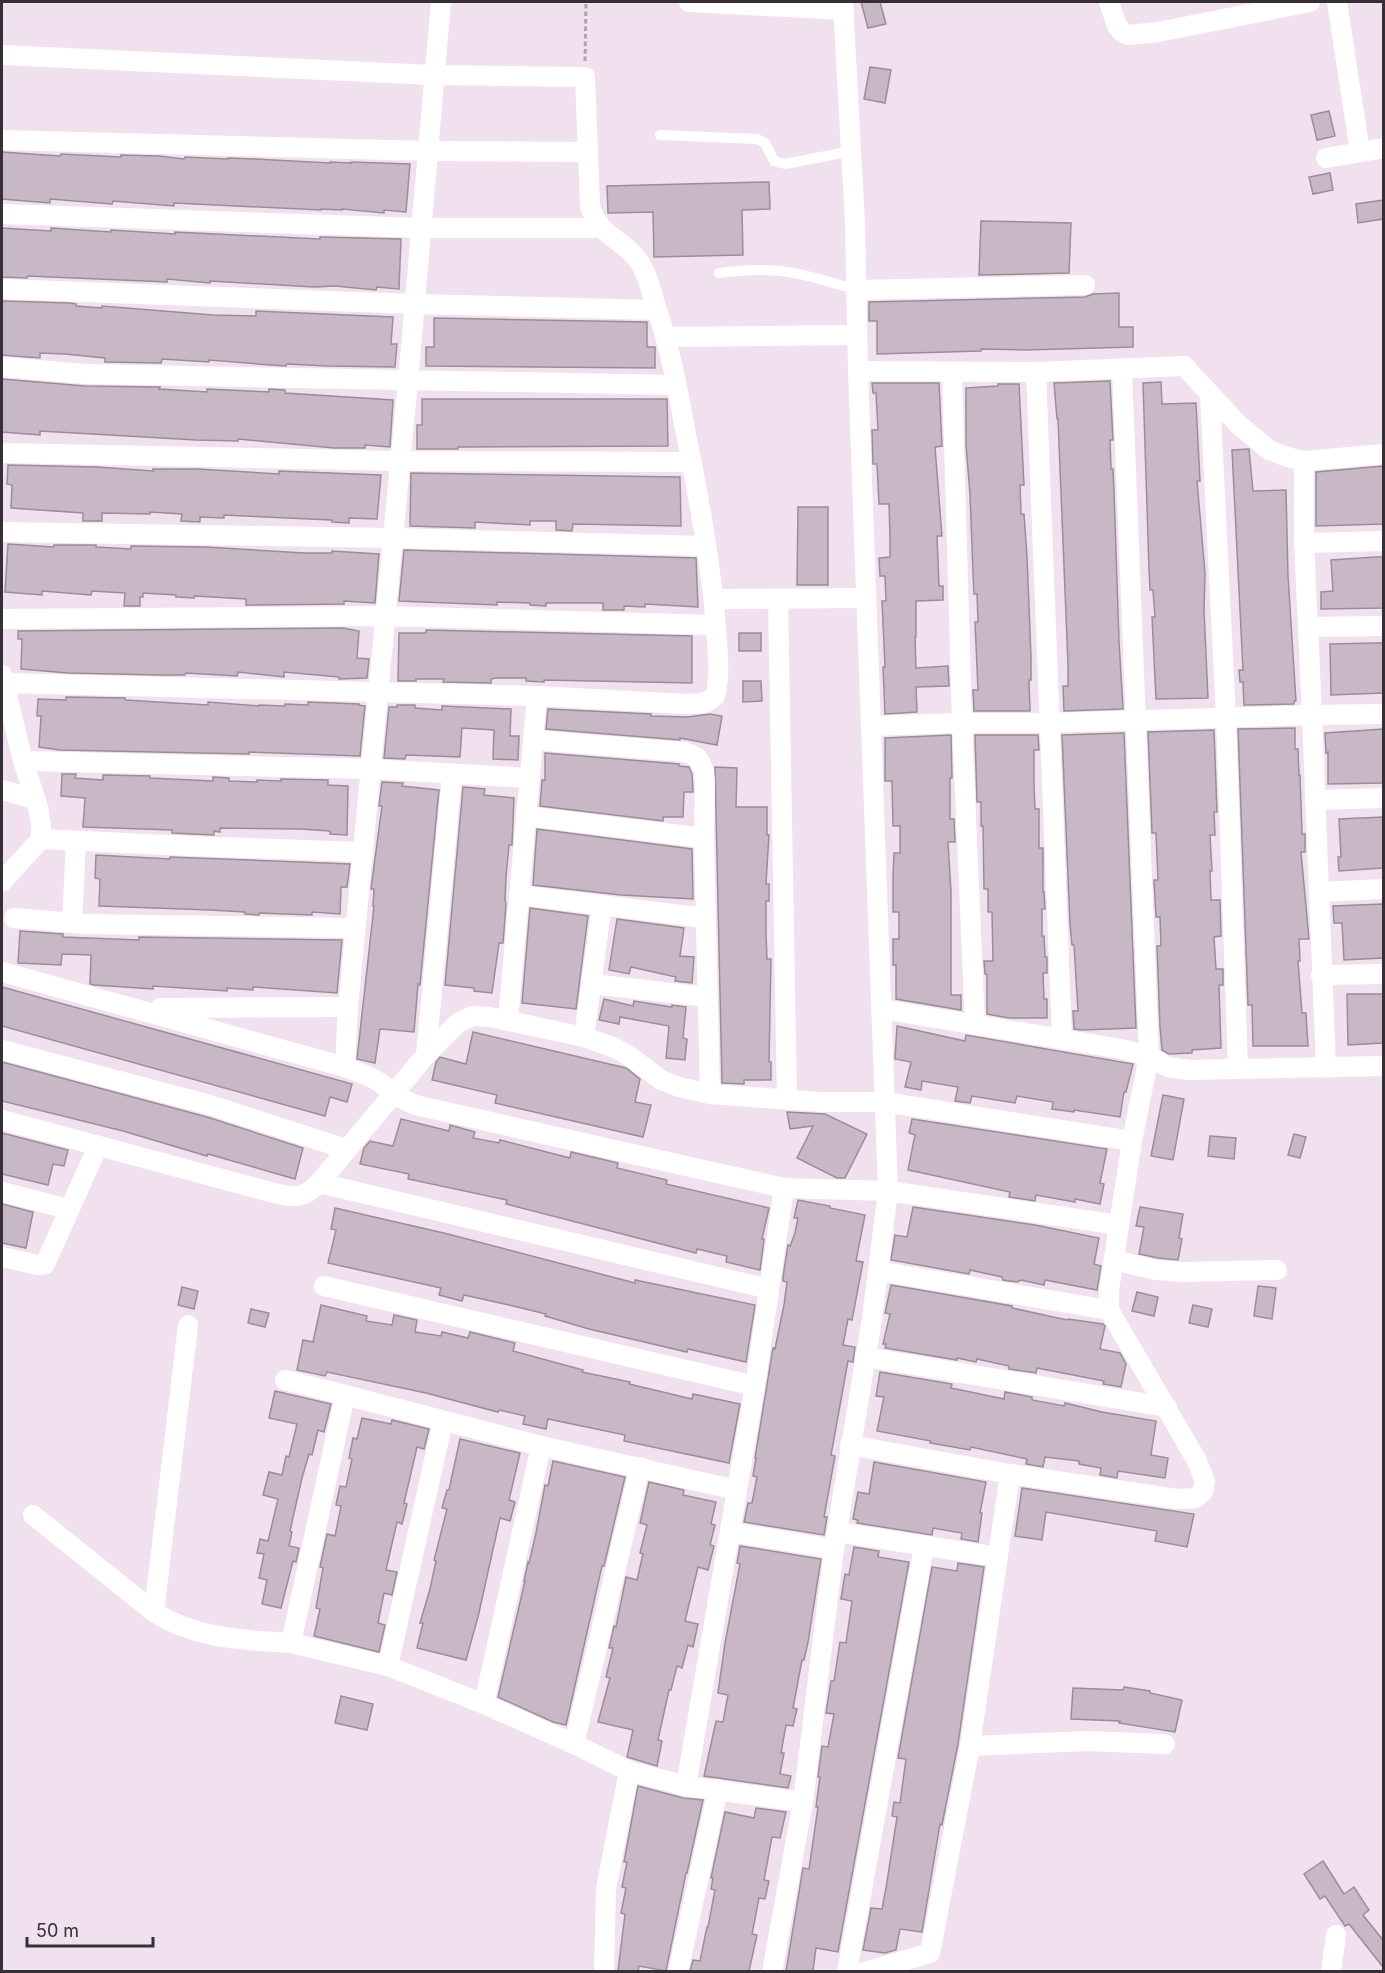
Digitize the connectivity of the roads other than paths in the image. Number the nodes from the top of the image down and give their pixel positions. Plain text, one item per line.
1 (441, 2) edge
2 (689, 2) edge
3 (1109, 2) edge
4 (1310, 2) edge
5 (1337, 2) edge
6 (752, 3) edge
7 (844, 6) edge
8 (2, 55) edge
9 (433, 75) junction
10 (660, 135) dead end
11 (2, 140) edge
12 (1383, 148) edge
13 (428, 150) junction
14 (852, 151) junction
15 (587, 152) junction
16 (1360, 152) junction
17 (1326, 158) dead end
18 (2, 214) edge
19 (421, 228) junction
20 (600, 228) junction
21 (718, 273) dead end
22 (1085, 285) dead end
23 (2, 289) edge
24 (856, 290) junction
25 (415, 304) junction
26 (657, 310) junction
27 (857, 334) junction
28 (666, 337) junction
29 (2, 367) edge
30 (1122, 369) junction
31 (858, 371) junction
32 (1036, 372) junction
33 (952, 373) junction
34 (408, 381) junction
35 (676, 385) junction
36 (1210, 395) junction
37 (2, 453) edge
38 (1383, 454) edge
39 (400, 461) junction
40 (1304, 461) junction
41 (692, 462) junction
42 (2, 532) edge
43 (393, 538) junction
44 (1383, 541) edge
45 (1304, 543) junction
46 (706, 546) junction
47 (866, 598) junction
48 (714, 599) junction
49 (778, 599) junction
50 (386, 616) junction
51 (2, 619) edge
52 (715, 625) junction
53 (1383, 626) edge
54 (1308, 627) junction
55 (2, 679) edge
56 (378, 693) junction
57 (537, 696) junction
58 (6, 714) edge
59 (1383, 714) edge
60 (1311, 715) junction
61 (1226, 718) junction
62 (1136, 720) junction
63 (962, 723) junction
64 (1048, 723) junction
65 (871, 726) junction
66 (533, 740) junction
67 (23, 761) junction
68 (370, 770) junction
69 (452, 775) junction
70 (530, 778) junction
71 (2, 790) edge
72 (1383, 798) edge
73 (35, 799) junction
74 (1315, 800) junction
75 (526, 816) junction
76 (704, 838) junction
77 (41, 839) junction
78 (76, 840) junction
79 (362, 852) junction
80 (2, 882) edge
81 (1383, 889) edge
82 (1318, 892) junction
83 (519, 895) junction
84 (602, 905) junction
85 (14, 918) dead end
86 (705, 918) junction
87 (72, 922) junction
88 (356, 928) junction
89 (2, 972) edge
90 (1383, 974) edge
91 (1322, 975) junction
92 (592, 984) junction
93 (707, 997) junction
94 (348, 1007) junction
95 (136, 1008) junction
96 (881, 1009) junction
97 (508, 1020) junction
98 (975, 1025) junction
99 (584, 1037) junction
100 (1062, 1039) junction
101 (2, 1050) edge
102 (426, 1055) junction
103 (1149, 1056) junction
104 (1383, 1066) edge
105 (345, 1067) junction
106 (1326, 1068) junction
107 (1238, 1069) junction
108 (710, 1094) junction
109 (393, 1095) junction
110 (787, 1100) junction
111 (884, 1102) junction
112 (2, 1120) edge
113 (1132, 1141) junction
114 (98, 1146) junction
115 (346, 1149) junction
116 (319, 1183) junction
117 (784, 1188) junction
118 (888, 1191) junction
119 (2, 1192) edge
120 (68, 1209) junction
121 (1119, 1225) junction
122 (2, 1257) edge
123 (1114, 1260) junction
124 (1277, 1270) dead end
125 (878, 1271) junction
126 (324, 1286) dead end
127 (769, 1289) junction
128 (1109, 1310) junction
129 (188, 1325) dead end
130 (865, 1357) junction
131 (285, 1380) dead end
132 (755, 1386) junction
133 (345, 1395) junction
134 (1167, 1407) junction
135 (443, 1421) junction
136 (850, 1444) junction
137 (541, 1446) junction
138 (640, 1467) junction
139 (1010, 1474) junction
140 (737, 1490) junction
141 (33, 1515) dead end
142 (730, 1532) junction
143 (836, 1541) junction
144 (924, 1546) junction
145 (998, 1557) junction
146 (154, 1612) junction
147 (291, 1643) junction
148 (388, 1666) junction
149 (484, 1704) junction
150 (574, 1744) junction
151 (1166, 1744) dead end
152 (970, 1746) junction
153 (629, 1772) junction
154 (686, 1786) junction
155 (718, 1789) junction
156 (803, 1802) junction
157 (1336, 1935) dead end
158 (604, 1971) edge
159 (678, 1971) edge
160 (772, 1971) edge
161 (847, 1971) edge
162 (864, 1971) edge
163 (1331, 1971) edge

1 - 9 street
2 - 6 street
3 - 4 street
5 - 16 street
6 - 7 street
7 - 14 street
8 - 9 street
9 - 13 street
9 - 15 street
10 - 14 lane
11 - 13 street
12 - 16 street
13 - 15 street
13 - 19 street
14 - 24 street
15 - 20 street
16 - 17 street
18 - 19 street
19 - 20 street
19 - 25 street
20 - 26 street
21 - 24 lane
22 - 24 street
23 - 25 street
24 - 27 street
25 - 26 street
25 - 34 street
26 - 28 street
27 - 28 street
27 - 31 street
28 - 35 street
29 - 34 street
30 - 32 street
30 - 36 street
30 - 62 street
31 - 33 street
31 - 47 street
32 - 33 street
32 - 64 street
33 - 63 street
34 - 35 street
34 - 39 street
35 - 41 street
36 - 40 street
36 - 61 street
37 - 39 street
38 - 40 street
39 - 41 street
39 - 43 street
40 - 45 street
41 - 46 street
42 - 43 street
43 - 46 street
43 - 50 street
44 - 45 street
45 - 54 street
46 - 48 street
47 - 49 street
47 - 65 street
48 - 49 street
48 - 52 street
49 - 110 street
50 - 51 street
50 - 52 street
50 - 56 street
52 - 57 street
53 - 54 street
54 - 60 street
55 - 56 street
55 - 58 street
56 - 57 street
56 - 68 street
57 - 66 street
58 - 67 street
59 - 60 street
60 - 61 street
60 - 74 street
61 - 62 street
61 - 107 street
62 - 64 street
62 - 103 street
63 - 64 street
63 - 65 street
63 - 98 street
64 - 100 street
65 - 96 street
66 - 70 street
66 - 76 street
67 - 68 street
67 - 73 street
68 - 69 street
68 - 79 street
69 - 70 street
69 - 102 street
70 - 75 street
71 - 73 street
72 - 74 street
73 - 77 street
74 - 82 street
75 - 76 street
75 - 83 street
76 - 86 street
77 - 78 street
77 - 80 street
78 - 79 street
78 - 87 street
79 - 88 street
81 - 82 street
82 - 91 street
83 - 84 street
83 - 97 street
84 - 86 street
84 - 92 street
85 - 87 street
86 - 93 street
87 - 88 street
88 - 94 street
89 - 95 street
90 - 91 street
91 - 106 street
92 - 93 street
92 - 99 street
93 - 108 street
94 - 95 street
94 - 105 street
95 - 105 street
96 - 98 street
96 - 111 street
97 - 99 street
97 - 102 street
98 - 100 street
99 - 108 street
100 - 103 street
101 - 115 street
102 - 109 street
103 - 107 street
103 - 113 street
104 - 106 street
105 - 109 street
106 - 107 street
108 - 110 street
109 - 115 street
109 - 117 street
110 - 111 street
111 - 113 street
111 - 118 street
112 - 114 street
113 - 121 street
114 - 116 street
114 - 120 street
115 - 116 street
116 - 127 street
117 - 118 street
117 - 127 street
118 - 121 street
118 - 125 street
119 - 120 street
120 - 122 street
121 - 123 street
123 - 124 street
123 - 128 street
125 - 128 street
125 - 130 street
126 - 132 street
127 - 132 street
128 - 134 street
129 - 146 street
130 - 134 street
130 - 136 street
131 - 133 street
132 - 140 street
133 - 135 street
133 - 147 street
134 - 139 street
135 - 137 street
135 - 148 street
136 - 139 street
136 - 143 street
137 - 138 street
137 - 149 street
138 - 140 street
138 - 150 street
139 - 145 street
140 - 142 street
141 - 146 street
142 - 143 street
142 - 154 street
143 - 144 street
143 - 156 street
144 - 145 street
144 - 161 street
145 - 152 street
146 - 147 street
147 - 148 street
148 - 149 street
149 - 150 street
150 - 153 street
151 - 152 street
152 - 162 street
153 - 154 street
153 - 158 street
154 - 155 street
155 - 156 street
155 - 159 street
156 - 160 street
157 - 163 street

